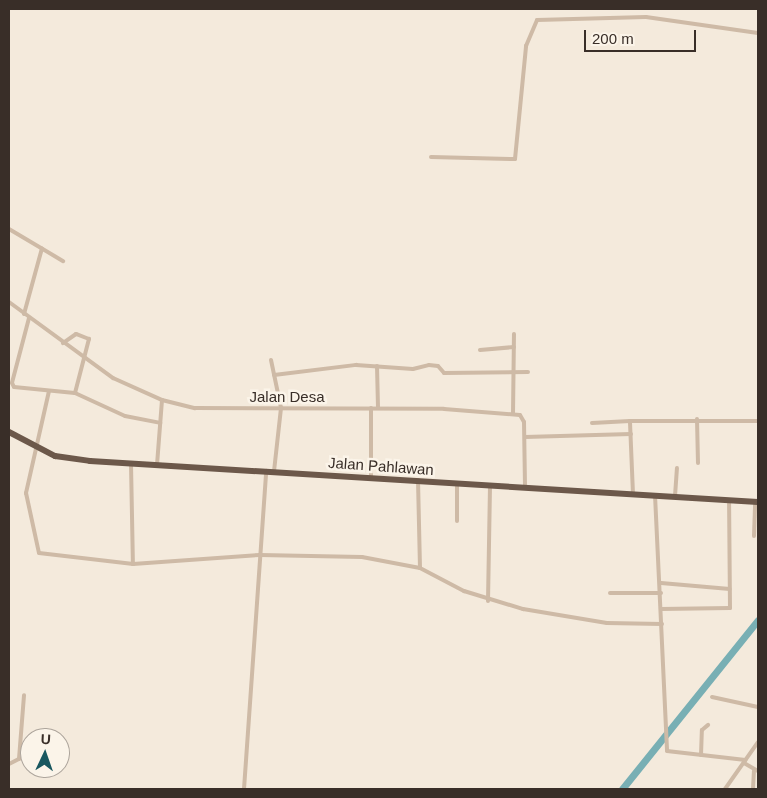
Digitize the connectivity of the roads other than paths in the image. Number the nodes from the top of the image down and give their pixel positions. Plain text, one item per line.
1 (758, 33) edge
2 (431, 157) dead end
3 (9, 229) edge
4 (42, 248) junction
5 (63, 260) dead end
6 (9, 302) edge
7 (24, 314) junction
8 (29, 318) junction
9 (514, 334) dead end
10 (63, 343) junction
11 (514, 347) junction
12 (480, 350) dead end
13 (84, 359) junction
14 (271, 360) dead end
15 (377, 366) junction
16 (9, 371) edge
17 (528, 372) dead end
18 (15, 373) junction
19 (274, 375) junction
20 (512, 375) junction
21 (49, 391) junction
22 (74, 393) junction
23 (162, 400) junction
24 (282, 408) junction
25 (372, 408) junction
26 (378, 408) junction
27 (514, 414) junction
28 (697, 419) junction
29 (630, 421) junction
30 (758, 421) edge
31 (160, 423) junction
32 (592, 423) dead end
33 (9, 432) edge
34 (630, 434) junction
35 (525, 437) junction
36 (36, 447) junction
37 (698, 463) dead end
38 (131, 464) junction
39 (156, 465) junction
40 (677, 468) dead end
41 (266, 471) junction
42 (274, 472) junction
43 (371, 477) junction
44 (418, 480) junction
45 (457, 484) junction
46 (490, 486) junction
47 (525, 488) junction
48 (632, 494) junction
49 (655, 496) junction
50 (675, 496) junction
51 (729, 500) junction
52 (757, 502) edge
53 (457, 521) dead end
54 (754, 536) dead end
55 (260, 555) junction
56 (133, 564) junction
57 (420, 568) junction
58 (661, 583) junction
59 (730, 588) junction
60 (610, 593) dead end
61 (660, 593) junction
62 (488, 601) junction
63 (661, 609) junction
64 (662, 624) junction
65 (24, 695) dead end
66 (712, 697) dead end
67 (758, 707) edge
68 (708, 725) dead end
69 (758, 742) edge
70 (701, 755) junction
71 (744, 762) junction
72 (9, 764) edge
73 (756, 771) edge
74 (244, 789) edge
75 (725, 789) edge
76 (753, 789) edge

1 - 2 street
3 - 4 street
4 - 5 street
4 - 7 street
6 - 7 street, Jalan Desa
7 - 8 street, Jalan Desa
8 - 10 street, Jalan Desa
8 - 18 street
9 - 11 street
10 - 13 street, Jalan Desa
10 - 13 street
11 - 12 street
11 - 20 street
13 - 22 street
13 - 23 street, Jalan Desa
14 - 19 street
15 - 19 street
15 - 20 street
15 - 26 street
16 - 18 street
17 - 20 street
18 - 21 street
19 - 24 street
20 - 27 street
21 - 22 street
21 - 36 street
22 - 31 street
23 - 24 street, Jalan Desa
23 - 31 street
24 - 25 street, Jalan Desa
24 - 42 street
25 - 26 street, Jalan Desa
25 - 43 street
26 - 27 street, Jalan Desa
27 - 35 street
28 - 29 street
28 - 30 street
28 - 37 street
29 - 32 street
29 - 34 street
31 - 39 street
33 - 36 highway, Jalan Pahlawan
34 - 35 street
34 - 48 street
35 - 47 street
36 - 38 highway, Jalan Pahlawan
36 - 56 street
38 - 39 highway, Jalan Pahlawan
38 - 56 street
39 - 41 highway, Jalan Pahlawan
40 - 50 street
41 - 42 highway, Jalan Pahlawan
41 - 55 street
42 - 43 highway, Jalan Pahlawan
43 - 44 highway, Jalan Pahlawan
44 - 45 highway, Jalan Pahlawan
44 - 57 street
45 - 46 highway, Jalan Pahlawan
45 - 53 street
46 - 47 highway, Jalan Pahlawan
46 - 62 street
47 - 48 highway, Jalan Pahlawan
48 - 49 highway, Jalan Pahlawan
49 - 50 highway, Jalan Pahlawan
49 - 58 street
50 - 51 highway, Jalan Pahlawan
51 - 52 highway, Jalan Pahlawan
51 - 59 street
52 - 54 street
55 - 56 street
55 - 57 street
55 - 74 street
57 - 62 street
58 - 59 street
58 - 61 street
59 - 63 street
60 - 61 street
61 - 63 street
62 - 64 street
63 - 64 street
64 - 70 street
65 - 72 street
66 - 67 street
68 - 70 street
69 - 71 street
70 - 71 street
71 - 73 street
71 - 75 street
73 - 76 street

